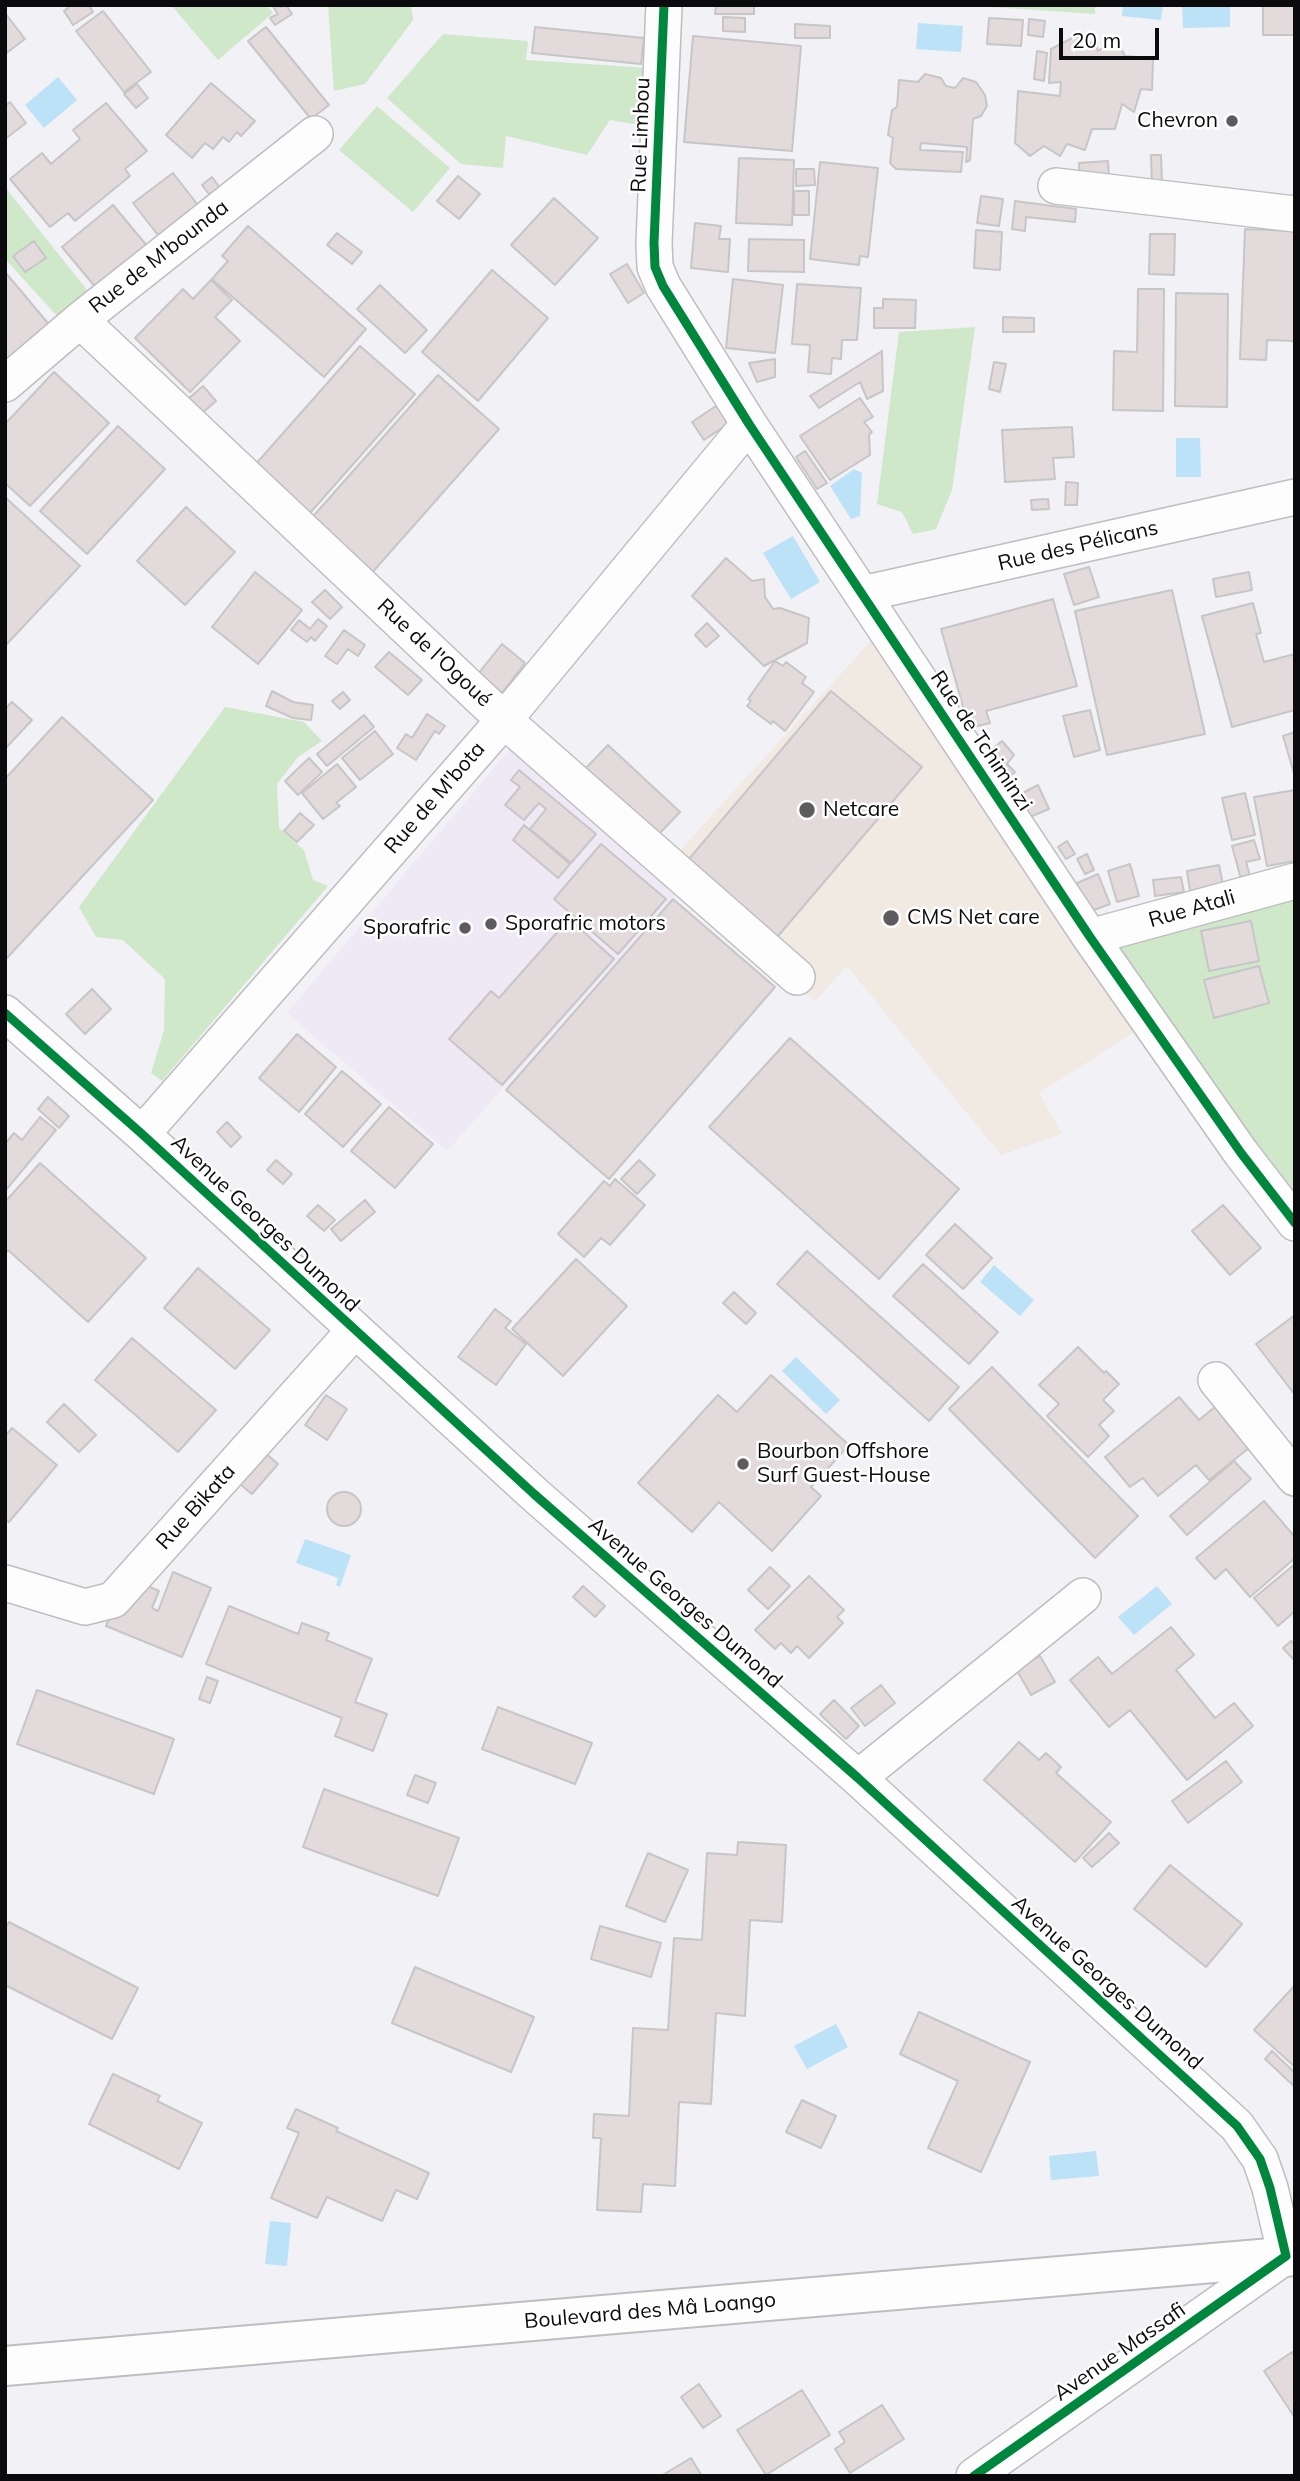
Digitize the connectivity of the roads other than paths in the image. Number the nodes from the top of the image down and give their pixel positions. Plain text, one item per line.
1 (664, 5) edge
2 (314, 134) dead end
3 (1056, 187) dead end
4 (1295, 215) edge
5 (655, 267) joint
6 (80, 320) junction
7 (5, 384) edge
8 (749, 424) junction
9 (1295, 497) edge
10 (862, 594) junction
11 (504, 720) junction
12 (1295, 881) edge
13 (1090, 937) junction
14 (797, 976) dead end
15 (5, 1013) edge
16 (142, 1134) junction
17 (1295, 1223) edge
18 (354, 1331) junction
19 (1216, 1380) dead end
20 (1295, 1478) edge
21 (5, 1583) edge
22 (1083, 1596) dead end
23 (858, 1778) junction
24 (1290, 2256) edge
25 (5, 2366) edge
26 (975, 2476) edge

1 - 5 street, Rue Limbou
2 - 6 street, Rue de M'bounda
3 - 4 street
5 - 8 street, Rue de Tchiminzi
6 - 7 street, Rue de M'bounda
6 - 11 street, Rue de l'Ogoué
8 - 10 street, Rue de Tchiminzi
8 - 11 street, Rue de M'bota
9 - 10 street, Rue des Pélicans
10 - 13 street, Rue de Tchiminzi
11 - 14 street, Rue de l'Ogoué
11 - 16 street, Rue de M'bota
12 - 13 street, Rue Atali
13 - 17 street, Rue de Tchiminzi
15 - 16 street, Avenue Georges Dumond
16 - 18 street, Avenue Georges Dumond
18 - 21 street, Rue Bikata
18 - 23 street, Avenue Georges Dumond
19 - 20 street
22 - 23 street
23 - 24 street, Avenue Georges Dumond
24 - 25 street, Boulevard des Mâ Loango
24 - 26 street, Avenue Massafi

